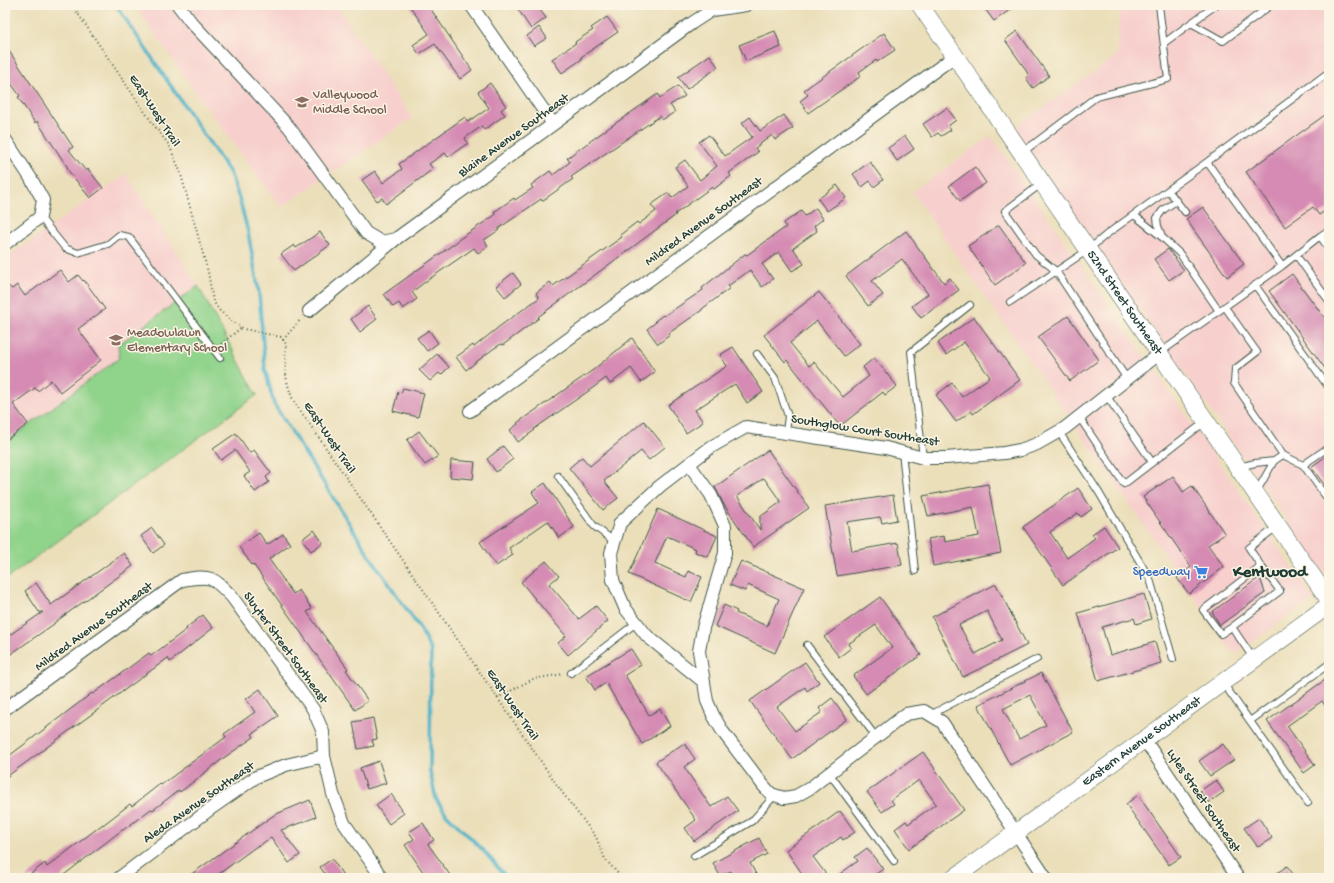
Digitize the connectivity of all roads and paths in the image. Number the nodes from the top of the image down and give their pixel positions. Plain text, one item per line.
1 (72, 5) edge
2 (178, 5) edge
3 (471, 5) edge
4 (746, 5) edge
5 (920, 5) edge
6 (1159, 5) edge
7 (1216, 5) edge
8 (1271, 5) edge
9 (710, 7) edge
10 (1191, 23) junction
11 (1164, 43) junction
12 (955, 56) junction
13 (1329, 72) edge
14 (553, 124) junction
15 (5, 139) edge
16 (1022, 153) junction
17 (1207, 162) junction
18 (1043, 183) junction
19 (1168, 190) junction
20 (1176, 201) junction
21 (1185, 212) dead end
22 (1134, 215) junction
23 (40, 217) junction
24 (1329, 230) edge
25 (1320, 236) junction
26 (397, 238) junction
27 (1162, 238) junction
28 (5, 244) edge
29 (1329, 249) edge
30 (1088, 250) junction
31 (1296, 256) junction
32 (1282, 266) junction
33 (1056, 271) junction
34 (1255, 285) junction
35 (1329, 301) edge
36 (1010, 302) dead end
37 (970, 305) dead end
38 (1225, 307) junction
39 (309, 311) joint
40 (1219, 311) junction
41 (243, 328) junction
42 (283, 340) junction
43 (214, 350) junction
44 (1160, 353) junction
45 (757, 354) dead end
46 (220, 358) dead end
47 (1127, 379) junction
48 (1329, 388) edge
49 (1106, 395) junction
50 (470, 411) dead end
51 (1079, 417) junction
52 (1206, 421) junction
53 (786, 432) junction
54 (1059, 432) junction
55 (1329, 447) edge
56 (902, 452) junction
57 (1283, 455) junction
58 (923, 458) junction
59 (1274, 461) junction
60 (1152, 462) junction
61 (689, 464) junction
62 (1304, 465) junction
63 (1237, 467) junction
64 (558, 476) dead end
65 (1255, 494) junction
66 (1329, 501) edge
67 (1278, 526) junction
68 (615, 542) junction
69 (1261, 566) junction
70 (915, 571) dead end
71 (203, 577) joint
72 (1329, 600) edge
73 (1329, 605) edge
74 (636, 622) junction
75 (1232, 627) junction
76 (807, 645) dead end
77 (1037, 659) dead end
78 (1173, 659) dead end
79 (1254, 660) junction
80 (1329, 664) edge
81 (571, 673) joint
82 (704, 682) junction
83 (1222, 682) junction
84 (497, 698) junction
85 (5, 710) edge
86 (930, 715) junction
87 (1250, 721) junction
88 (876, 737) junction
89 (1144, 739) junction
90 (324, 756) junction
91 (829, 773) junction
92 (775, 795) junction
93 (1308, 803) dead end
94 (1016, 833) junction
95 (694, 856) dead end
96 (894, 861) dead end
97 (119, 878) edge
98 (382, 878) edge
99 (622, 878) edge
100 (954, 878) edge
101 (1046, 878) edge
102 (1238, 878) edge

1 - 41 path, East-West Trail
2 - 26 street
3 - 14 street
4 - 9 street, Blaine Avenue Southeast
5 - 12 main road, 52nd Street Southeast
6 - 11 lane
7 - 10 lane
8 - 10 lane
9 - 14 street, Blaine Avenue Southeast
10 - 11 lane
11 - 16 lane
12 - 16 main road, 52nd Street Southeast
12 - 50 street, Mildred Avenue Southeast
13 - 17 lane
14 - 26 street, Blaine Avenue Southeast
15 - 23 street
16 - 18 main road, 52nd Street Southeast
17 - 19 lane
17 - 32 lane
18 - 30 main road, 52nd Street Southeast
18 - 33 lane
19 - 20 lane
19 - 22 lane
20 - 21 lane
20 - 27 lane
22 - 27 lane
22 - 30 lane
23 - 28 street
23 - 43 lane
24 - 25 lane
25 - 29 lane
25 - 31 lane
26 - 39 street, Blaine Avenue Southeast
27 - 40 lane
30 - 33 lane
30 - 44 main road, 52nd Street Southeast
31 - 32 lane
31 - 35 lane
32 - 34 lane
33 - 36 lane
33 - 47 lane
34 - 38 lane
34 - 48 lane
37 - 58 lane
38 - 40 lane
38 - 57 lane
39 - 42 path
40 - 44 lane
41 - 42 path, East-West Trail
41 - 43 path
42 - 84 path, East-West Trail
43 - 46 lane
44 - 47 street, Southglow Court Southeast
44 - 52 main road, 52nd Street Southeast
45 - 53 lane
47 - 49 street, Southglow Court Southeast
49 - 51 street, Southglow Court Southeast
49 - 60 lane
51 - 54 street, Southglow Court Southeast
51 - 60 lane
52 - 60 lane
52 - 63 main road, 52nd Street Southeast
53 - 56 street, Southglow Court Southeast
53 - 61 street, Southglow Court Southeast
54 - 58 street, Southglow Court Southeast
54 - 78 lane
55 - 62 lane
56 - 58 street, Southglow Court Southeast
56 - 70 lane
57 - 59 lane
57 - 62 lane
59 - 63 lane
59 - 65 lane
61 - 68 street, Southglow Court Southeast
61 - 82 street
62 - 66 lane
63 - 65 main road, 52nd Street Southeast
64 - 68 lane
65 - 67 main road, 52nd Street Southeast
67 - 69 lane
67 - 72 main road, 52nd Street Southeast
68 - 74 street, Southglow Court Southeast
69 - 75 lane
69 - 75 lane
71 - 85 street, Mildred Avenue Southeast
71 - 90 street, Sluyter Street Southeast
73 - 79 main road, Eastern Avenue Southeast
74 - 81 lane
74 - 82 street, Southglow Court Southeast
75 - 79 lane
76 - 88 lane
77 - 86 lane
79 - 83 main road, Eastern Avenue Southeast
80 - 87 lane
81 - 84 path
82 - 92 street
83 - 87 lane
83 - 89 main road, Eastern Avenue Southeast
84 - 99 path, East-West Trail
86 - 88 street
86 - 94 street
87 - 93 lane
88 - 91 street
89 - 94 main road, Eastern Avenue Southeast
89 - 102 street, Lyles Street Southeast
90 - 97 street, Aleda Avenue Southeast
90 - 98 street, Sluyter Street Southeast
91 - 92 street
91 - 96 lane
92 - 95 lane
94 - 100 main road, Eastern Avenue Southeast
94 - 101 street

